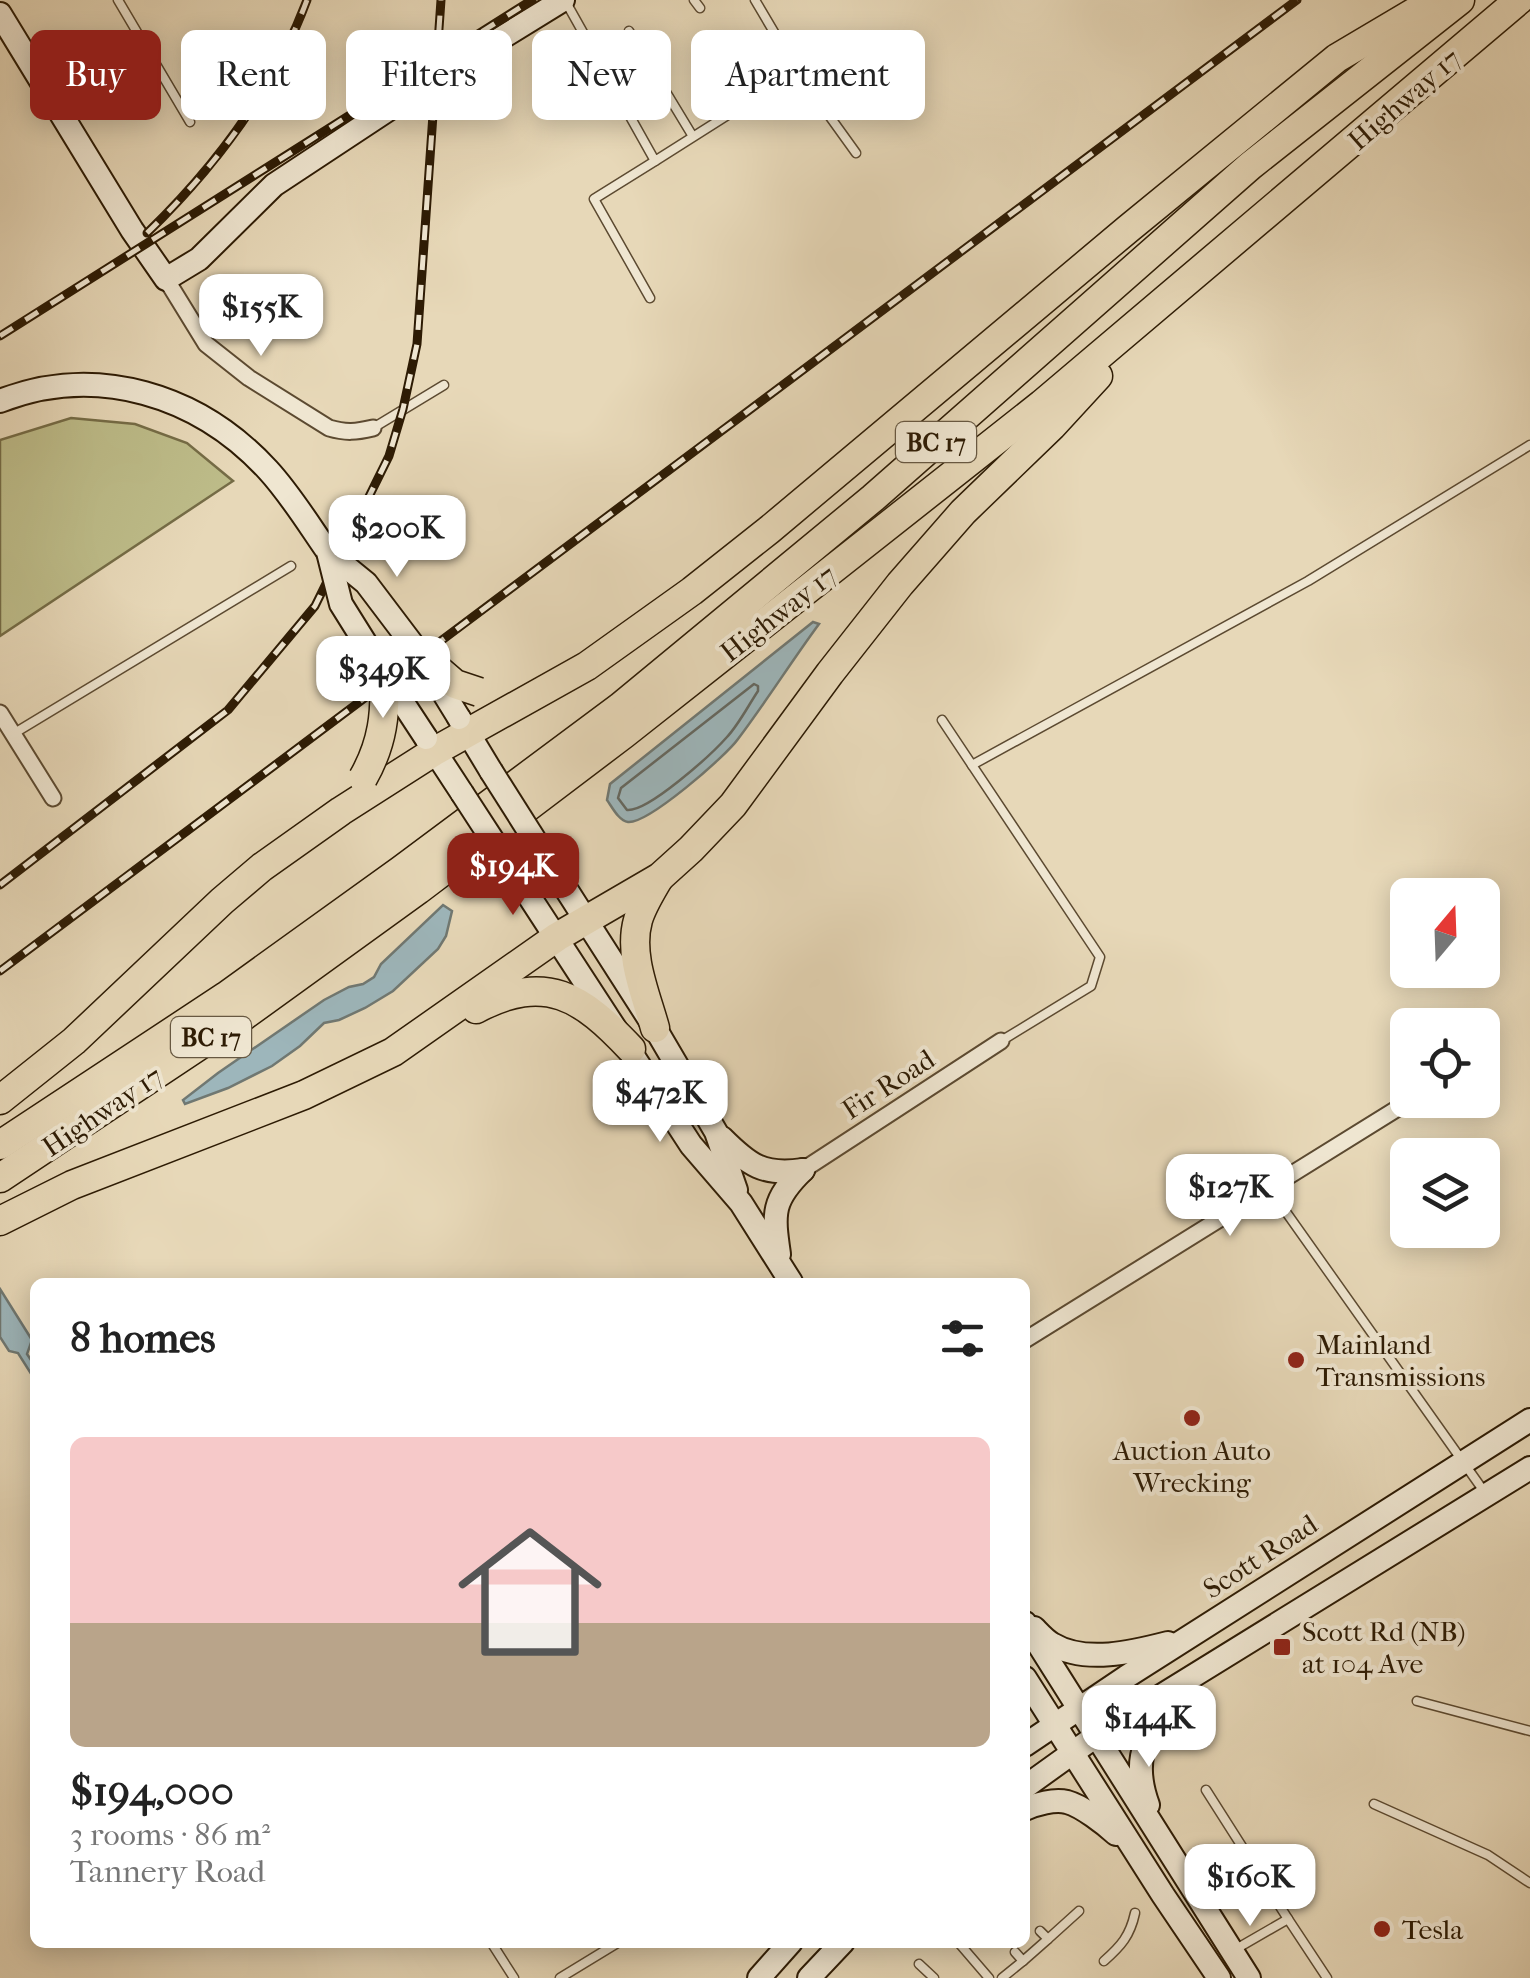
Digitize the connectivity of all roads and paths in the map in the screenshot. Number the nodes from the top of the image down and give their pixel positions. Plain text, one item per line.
1 (118, 0) edge
2 (564, 0) edge
3 (755, 0) edge
4 (1435, 0) edge
5 (1460, 0) edge
6 (1519, 0) edge
7 (0, 14) edge
8 (772, 30) edge
9 (671, 101) edge
10 (717, 120) edge
11 (832, 120) edge
12 (190, 122) dead end
13 (692, 135) junction
14 (856, 153) dead end
15 (655, 161) junction
16 (166, 280) junction
17 (1170, 297) junction
18 (650, 298) dead end
19 (444, 385) dead end
20 (0, 401) edge
21 (373, 428) joint
22 (1530, 444) edge
23 (328, 552) junction
24 (290, 566) dead end
25 (419, 653) junction
26 (587, 666) junction
27 (384, 674) junction
28 (0, 713) edge
29 (942, 720) dead end
30 (463, 726) junction
31 (13, 734) junction
32 (430, 745) junction
33 (972, 765) junction
34 (53, 798) dead end
35 (341, 811) junction
36 (660, 877) junction
37 (586, 920) junction
38 (557, 937) junction
39 (655, 1028) junction
40 (428, 1030) junction
41 (1001, 1041) joint
42 (631, 1050) junction
43 (0, 1100) edge
44 (1390, 1113) edge
45 (716, 1132) junction
46 (0, 1145) edge
47 (803, 1170) junction
48 (0, 1178) edge
49 (1269, 1188) junction
50 (741, 1203) junction
51 (0, 1221) edge
52 (786, 1275) edge
53 (1030, 1337) edge
54 (1530, 1420) edge
55 (1463, 1462) junction
56 (1530, 1468) edge
57 (1487, 1495) junction
58 (1030, 1625) edge
59 (1030, 1629) edge
60 (1190, 1636) junction
61 (1205, 1671) junction
62 (1030, 1686) edge
63 (1418, 1700) dead end
64 (1078, 1708) junction
65 (1054, 1724) junction
66 (1530, 1731) edge
67 (1096, 1736) junction
68 (1030, 1741) edge
69 (1072, 1752) junction
70 (1030, 1783) edge
71 (1206, 1790) dead end
72 (1374, 1804) dead end
73 (1030, 1807) edge
74 (1158, 1832) junction
75 (1131, 1846) junction
76 (1530, 1882) edge
77 (1080, 1911) dead end
78 (1135, 1913) dead end
79 (1288, 1919) junction
80 (1040, 1931) dead end
81 (1048, 1940) junction
82 (496, 1948) edge
83 (610, 1948) edge
84 (785, 1948) edge
85 (837, 1948) edge
86 (963, 1948) edge
87 (1232, 1951) junction
88 (1015, 1952) dead end
89 (1023, 1961) junction
90 (1104, 1961) dead end
91 (919, 1964) dead end
92 (514, 1978) edge
93 (560, 1978) edge
94 (759, 1978) edge
95 (809, 1978) edge
96 (934, 1978) edge
97 (989, 1978) edge
98 (1002, 1978) edge
99 (1219, 1978) edge
100 (1250, 1978) edge
101 (1327, 1978) edge

1 - 12 lane
2 - 15 lane
2 - 16 main road
3 - 8 lane
4 - 26 highway
5 - 46 highway, Highway 17 / BC 17
6 - 17 highway, Highway 17 / BC 17
7 - 16 main road
9 - 13 lane
10 - 13 lane
11 - 14 lane
13 - 15 lane
15 - 18 lane
16 - 21 street
17 - 36 highway
17 - 48 highway, Highway 17 / BC 17
19 - 21 lane
20 - 23 main road
22 - 33 lane
23 - 25 main road, bridge
23 - 27 main road, bridge
24 - 31 lane
25 - 26 highway, bridge
25 - 30 main road, bridge
26 - 30 highway
27 - 32 main road, bridge
27 - 35 highway, bridge
28 - 31 street
29 - 33 lane
30 - 32 highway
30 - 37 main road, bridge
31 - 34 street
32 - 35 highway
32 - 38 main road, bridge
33 - 41 lane
35 - 43 highway
36 - 37 highway
36 - 39 highway
37 - 38 highway
37 - 39 main road
38 - 40 highway
38 - 42 main road
39 - 45 main road
40 - 42 highway
40 - 51 highway
41 - 47 street, Fir Road
42 - 50 main road
44 - 49 street
45 - 47 main road
45 - 50 main road
47 - 52 main road
49 - 53 street
49 - 55 lane
50 - 52 main road
54 - 55 main road, Scott Road
55 - 57 lane
55 - 60 main road, Scott Road
56 - 57 main road
57 - 61 main road
58 - 60 main road
59 - 64 main road
60 - 64 main road, Scott Road
61 - 67 main road
61 - 74 main road
62 - 65 main road
63 - 66 lane
64 - 65 main road, Scott Road
64 - 67 main road
65 - 68 main road, Scott Road
65 - 69 main road
67 - 69 main road
67 - 74 main road
69 - 70 main road
69 - 75 main road
71 - 79 lane
72 - 76 lane
73 - 75 main road
74 - 87 main road
75 - 99 main road
77 - 81 lane
78 - 90 lane
79 - 87 lane
79 - 101 lane
80 - 81 lane
81 - 89 lane
82 - 92 lane
83 - 93 lane
84 - 94 main road
85 - 95 main road
86 - 97 lane
87 - 100 main road
88 - 89 lane
89 - 98 lane
91 - 96 lane

